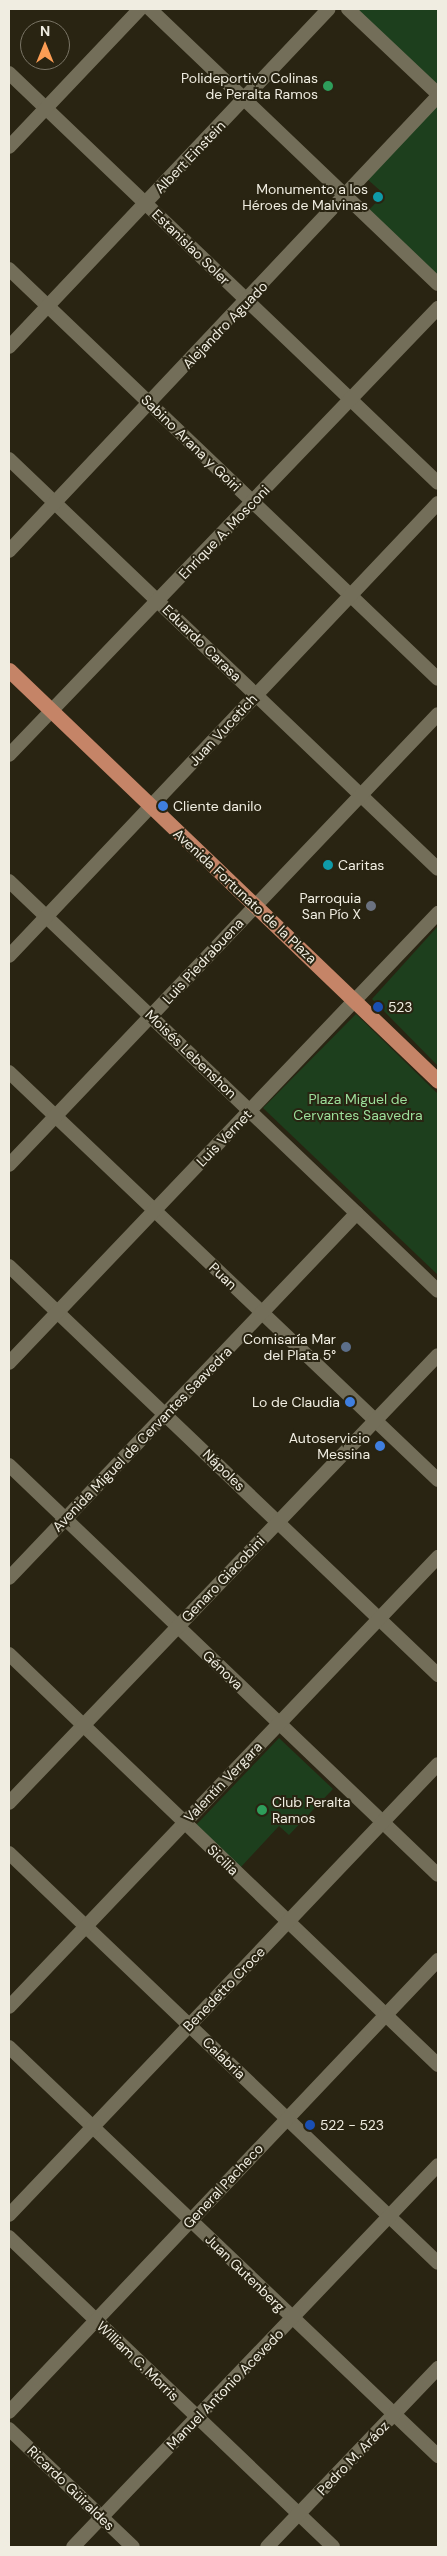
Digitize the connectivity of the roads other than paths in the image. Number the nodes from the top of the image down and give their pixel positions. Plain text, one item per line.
1 (140, 9) edge
2 (150, 9) edge
3 (329, 9) edge
4 (348, 9) edge
5 (9, 73) edge
6 (438, 95) edge
7 (245, 99) junction
8 (46, 108) junction
9 (9, 147) edge
10 (345, 197) junction
11 (146, 204) junction
12 (9, 269) edge
13 (438, 284) edge
14 (248, 301) junction
15 (48, 306) junction
16 (438, 308) edge
17 (9, 347) edge
18 (351, 399) junction
19 (150, 404) junction
20 (9, 459) edge
21 (438, 483) edge
22 (253, 502) junction
23 (55, 503) junction
24 (438, 503) edge
25 (9, 551) edge
26 (351, 595) junction
27 (158, 601) junction
28 (9, 670) edge
29 (438, 679) edge
30 (256, 695) junction
31 (50, 710) junction
32 (438, 714) edge
33 (9, 755) edge
34 (361, 795) junction
35 (150, 806) junction
36 (438, 869) edge
37 (9, 880) edge
38 (255, 905) junction
39 (438, 913) edge
40 (46, 916) junction
41 (9, 956) edge
42 (355, 1000) junction
43 (151, 1016) junction
44 (9, 1072) edge
45 (438, 1081) edge
46 (250, 1110) junction
47 (55, 1116) junction
48 (9, 1165) edge
49 (154, 1210) junction
50 (357, 1213) junction
51 (9, 1266) edge
52 (438, 1291) edge
53 (57, 1312) junction
54 (262, 1313) junction
55 (438, 1355) edge
56 (9, 1363) edge
57 (166, 1414) junction
58 (375, 1420) junction
59 (9, 1464) edge
60 (438, 1480) edge
61 (66, 1518) junction
62 (278, 1522) junction
63 (438, 1557) edge
64 (9, 1578) edge
65 (379, 1619) junction
66 (178, 1626) junction
67 (9, 1654) edge
68 (438, 1675) edge
69 (279, 1724) junction
70 (83, 1725) junction
71 (438, 1764) edge
72 (9, 1803) edge
73 (185, 1822) junction
74 (383, 1822) junction
75 (9, 1853) edge
76 (438, 1875) edge
77 (288, 1921) junction
78 (86, 1926) junction
79 (438, 1960) edge
80 (9, 2007) edge
81 (386, 2015) junction
82 (189, 2025) junction
83 (9, 2047) edge
84 (438, 2065) edge
85 (287, 2118) junction
86 (92, 2127) junction
87 (438, 2165) edge
88 (9, 2215) edge
89 (389, 2216) junction
90 (190, 2220) junction
91 (9, 2237) edge
92 (438, 2263) edge
93 (292, 2318) junction
94 (96, 2320) junction
95 (438, 2368) edge
96 (9, 2412) edge
97 (394, 2415) junction
98 (197, 2418) junction
99 (9, 2429) edge
100 (438, 2456) edge
101 (298, 2514) junction
102 (102, 2518) junction
103 (73, 2547) edge
104 (133, 2547) edge
105 (267, 2547) edge
106 (333, 2547) edge

1 - 8 street
2 - 7 street
3 - 7 street, Albert Einstein
4 - 6 street
5 - 8 street, Estanislao Soler
6 - 10 street, Alejandro Aguado
7 - 10 street
7 - 11 street, Albert Einstein
8 - 9 street
8 - 11 street, Estanislao Soler
10 - 13 street
10 - 14 street, Alejandro Aguado
11 - 14 street, Estanislao Soler
11 - 15 street, Albert Einstein
12 - 15 street, Sabino Arana y Goiri
14 - 18 street, Estanislao Soler
14 - 19 street, Alejandro Aguado
15 - 17 street, Albert Einstein
15 - 19 street, Sabino Arana y Goiri
16 - 18 street, Enrique A. Mosconi
18 - 21 street, Estanislao Soler
18 - 22 street, Enrique A. Mosconi
19 - 22 street, Sabino Arana y Goiri
19 - 23 street, Alejandro Aguado
20 - 23 street, Eduardo Carasa
22 - 26 street, Sabino Arana y Goiri
22 - 27 street, Enrique A. Mosconi
23 - 25 street, Alejandro Aguado
23 - 27 street, Eduardo Carasa
24 - 26 street, Juan Vucetich
26 - 29 street, Sabino Arana y Goiri
26 - 30 street, Juan Vucetich
27 - 30 street, Eduardo Carasa
27 - 31 street, Enrique A. Mosconi
28 - 31 main road, Avenida Fortunato de la Plaza
30 - 34 street, Eduardo Carasa
30 - 35 street, Juan Vucetich
31 - 33 street, Enrique A. Mosconi
31 - 35 main road, Avenida Fortunato de la Plaza
32 - 34 street, Luis Piedrabuena
34 - 36 street, Eduardo Carasa
34 - 38 street, Luis Piedrabuena
35 - 38 main road, Avenida Fortunato de la Plaza
35 - 40 street, Juan Vucetich
37 - 40 street, Moisés Lebenshon
38 - 42 main road, Avenida Fortunato de la Plaza
38 - 43 street, Luis Piedrabuena
39 - 42 street, Luis Vernet
40 - 41 street, Juan Vucetich
40 - 43 street, Moisés Lebenshon
42 - 45 main road, Avenida Fortunato de la Plaza
42 - 46 street, Luis Vernet
43 - 46 street, Moisés Lebenshon
43 - 47 street, Luis Piedrabuena
44 - 47 street, Puan
46 - 49 street, Luis Vernet
46 - 50 street, Moisés Lebenshon
47 - 48 street, Luis Piedrabuena
47 - 49 street, Puan
49 - 53 street, Luis Vernet
49 - 54 street, Puan
50 - 52 street, Moisés Lebenshon
50 - 54 street, Avenida Miguel de Cervantes Saavedra
51 - 53 street, Nápoles
53 - 56 street, Luis Vernet
53 - 57 street, Nápoles
54 - 57 street, Avenida Miguel de Cervantes Saavedra
54 - 58 street, Puan
55 - 58 street, Genaro Giacobini
57 - 61 street, Avenida Miguel de Cervantes Saavedra
57 - 62 street, Nápoles
58 - 60 street, Puan
58 - 62 street, Genaro Giacobini
59 - 61 street, Génova
61 - 64 street, Avenida Miguel de Cervantes Saavedra
61 - 66 street, Génova
62 - 65 street, Nápoles
62 - 66 street, Genaro Giacobini
63 - 65 street, Valentín Vergara
65 - 68 street, Nápoles
65 - 69 street, Valentín Vergara
66 - 69 street, Génova
66 - 70 street, Genaro Giacobini
67 - 70 street, Sicilia
69 - 73 street, Valentín Vergara
69 - 74 street, Génova
70 - 72 street, Genaro Giacobini
70 - 73 street, Sicilia
71 - 74 street, Benedetto Croce
73 - 77 street, Sicilia
73 - 78 street, Valentín Vergara
74 - 76 street, Génova
74 - 77 street, Benedetto Croce
75 - 78 street, Calabria
77 - 81 street, Sicilia
77 - 82 street, Benedetto Croce
78 - 80 street, Valentín Vergara
78 - 82 street, Calabria
79 - 81 street, General Pacheco
81 - 84 street, Sicilia
81 - 85 street, General Pacheco
82 - 85 street, Calabria
82 - 86 street, Benedetto Croce
83 - 86 street, Juan Gutenberg
85 - 89 street, Calabria
85 - 90 street, General Pacheco
86 - 88 street, Benedetto Croce
86 - 90 street, Juan Gutenberg
87 - 89 street, Manuel Antonio Acevedo
89 - 92 street, Calabria
89 - 93 street, Manuel Antonio Acevedo
90 - 93 street, Juan Gutenberg
90 - 94 street, General Pacheco
91 - 94 street, William C. Morris
93 - 97 street, Juan Gutenberg
93 - 98 street, Manuel Antonio Acevedo
94 - 96 street, General Pacheco
94 - 98 street, William C. Morris
95 - 97 street, Pedro M. Aráoz
97 - 100 street, Juan Gutenberg
97 - 101 street, Pedro M. Aráoz
98 - 101 street, William C. Morris
98 - 102 street, Manuel Antonio Acevedo
99 - 102 street, Ricardo Güiraldes
101 - 105 street, Pedro M. Aráoz
101 - 106 street, William C. Morris
102 - 103 street, Manuel Antonio Acevedo
102 - 104 street, Ricardo Güiraldes

